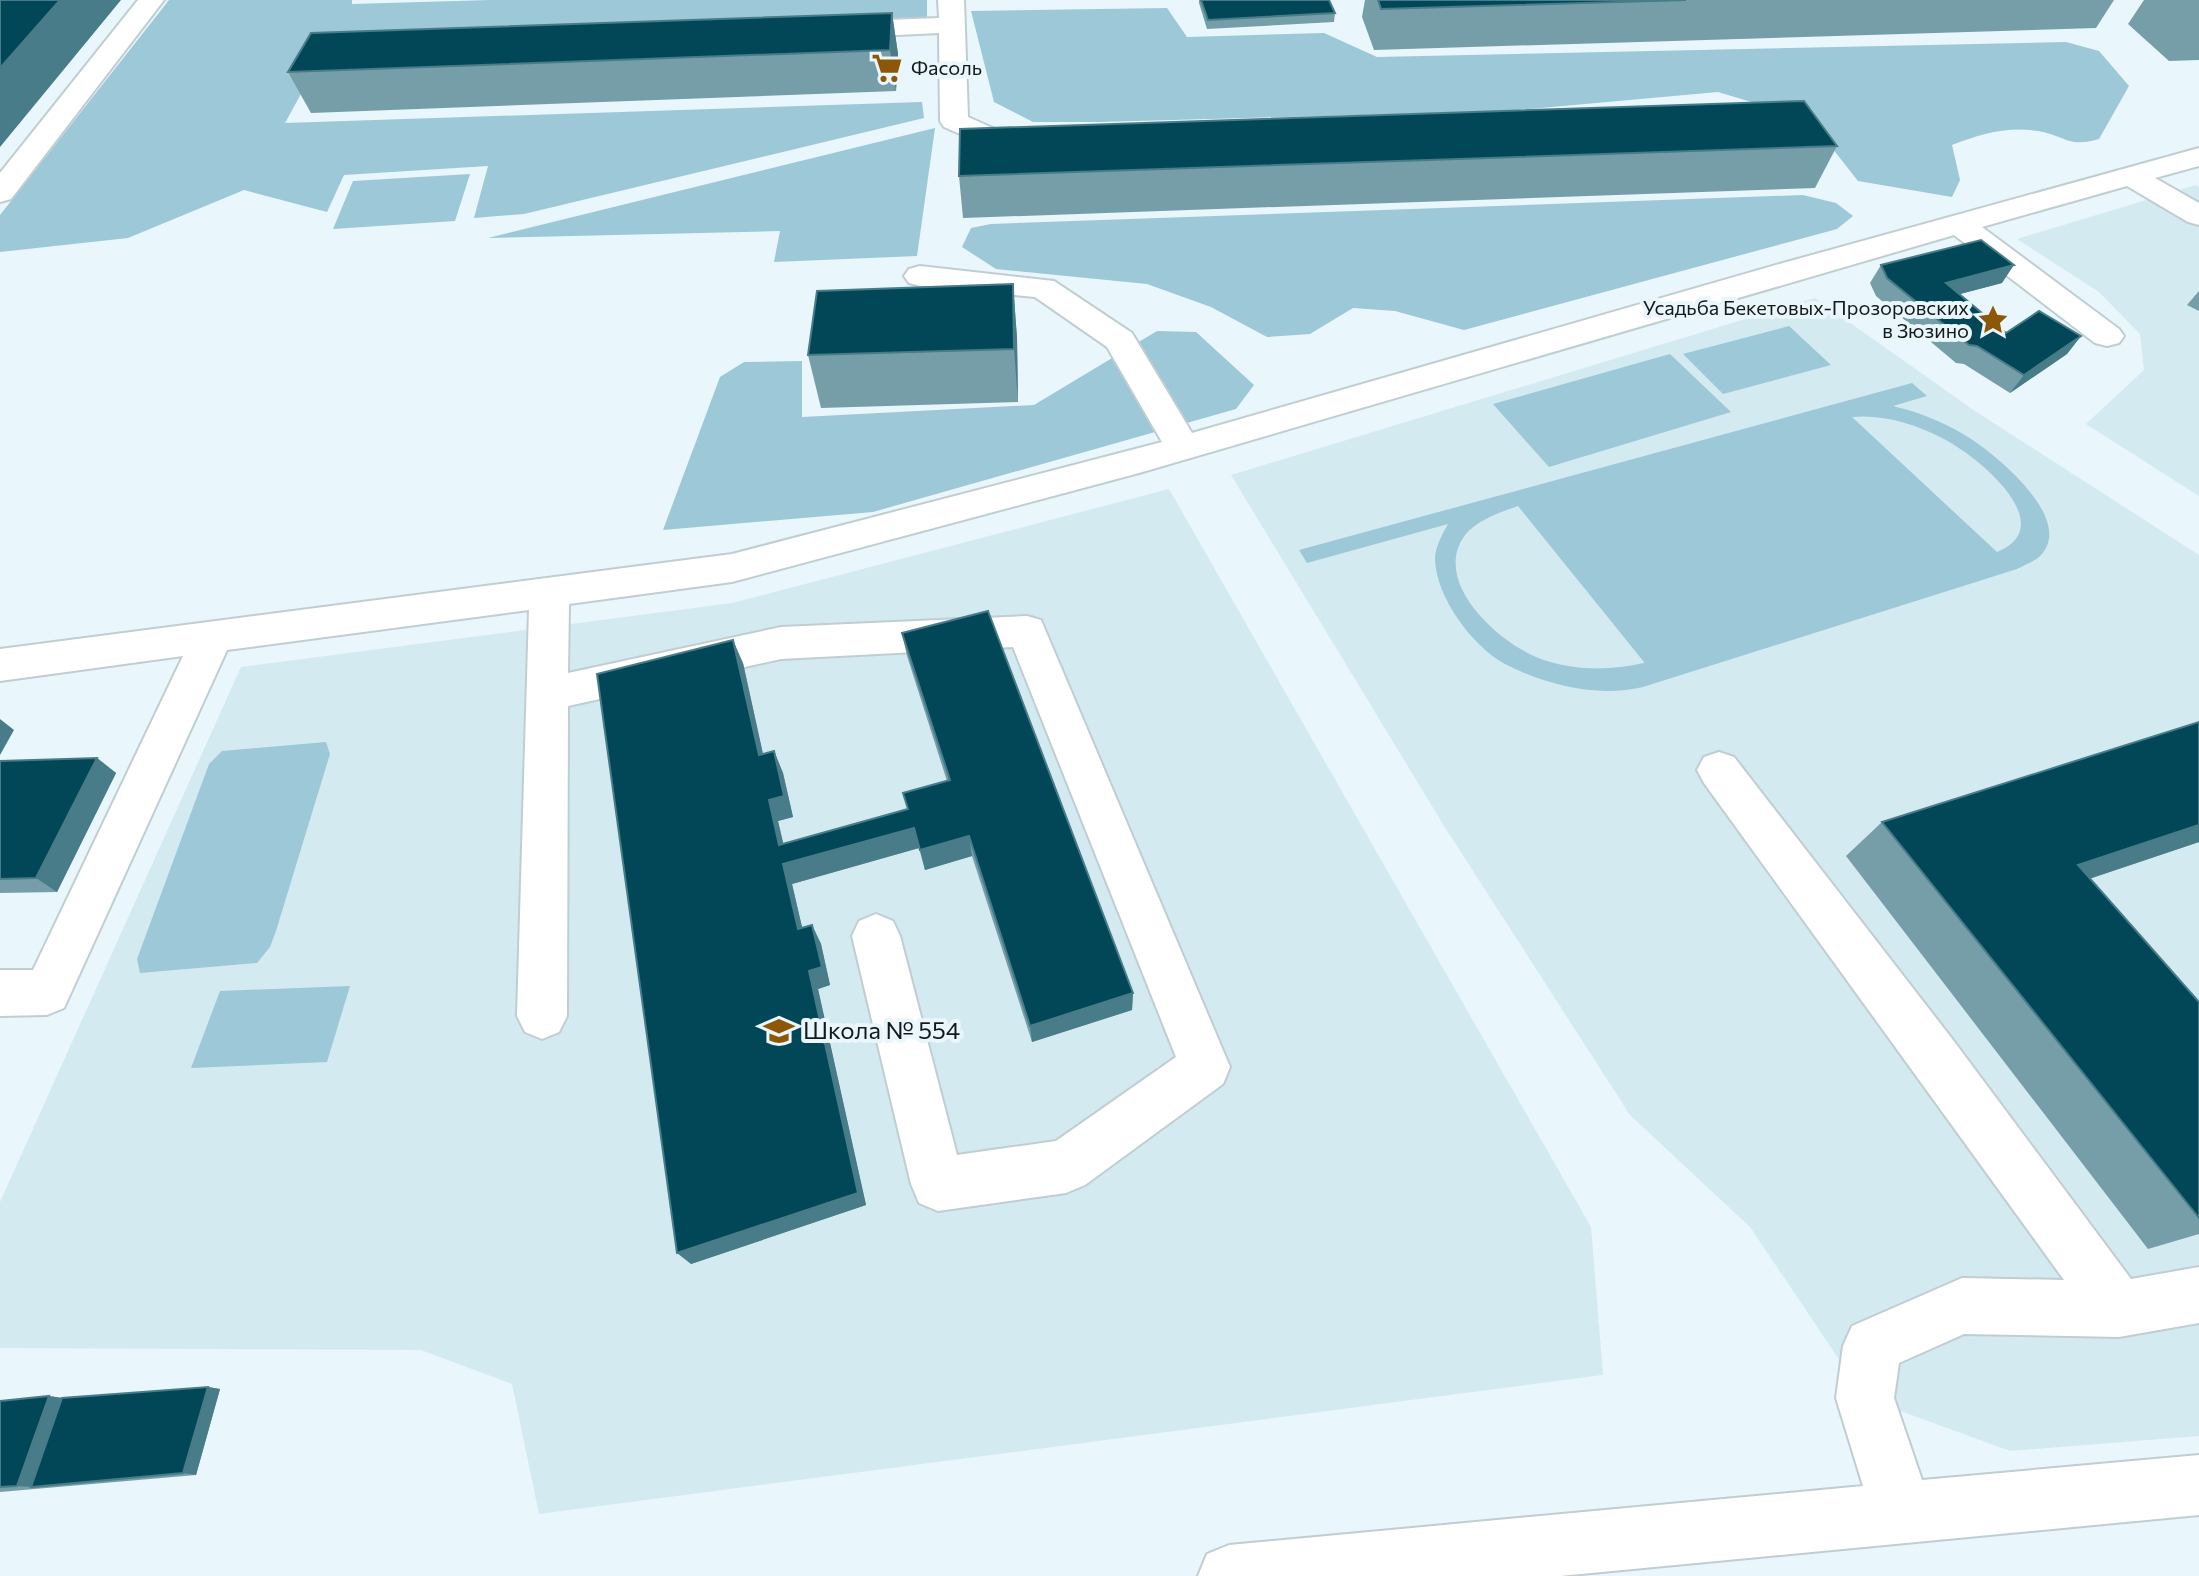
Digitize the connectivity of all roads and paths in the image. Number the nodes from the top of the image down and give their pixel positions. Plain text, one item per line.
1 (151, 0) edge
2 (951, 12) edge
3 (807, 31) edge
4 (1054, 137) edge
5 (2199, 157) edge
6 (2130, 176) junction
7 (0, 193) edge
8 (2199, 216) edge
9 (1957, 224) junction
10 (920, 276) dead end
11 (2107, 336) dead end
12 (1182, 446) junction
13 (549, 592) junction
14 (213, 636) junction
15 (0, 665) edge
16 (547, 694) junction
17 (1719, 770) dead end
18 (876, 936) dead end
19 (0, 993) edge
20 (542, 1016) dead end
21 (2199, 1295) edge
22 (2119, 1309) junction
23 (2199, 1485) edge
24 (1903, 1514) junction
25 (1229, 1576) edge

1 - 7 lane
2 - 3 lane
2 - 4 lane
5 - 6 lane
6 - 8 lane
6 - 9 lane
9 - 11 lane
9 - 12 lane
10 - 12 lane
12 - 13 lane
13 - 14 lane
13 - 16 lane
14 - 15 lane
14 - 19 lane
16 - 18 lane
16 - 20 lane
17 - 22 lane
21 - 22 lane
22 - 24 lane
23 - 24 lane
24 - 25 lane

